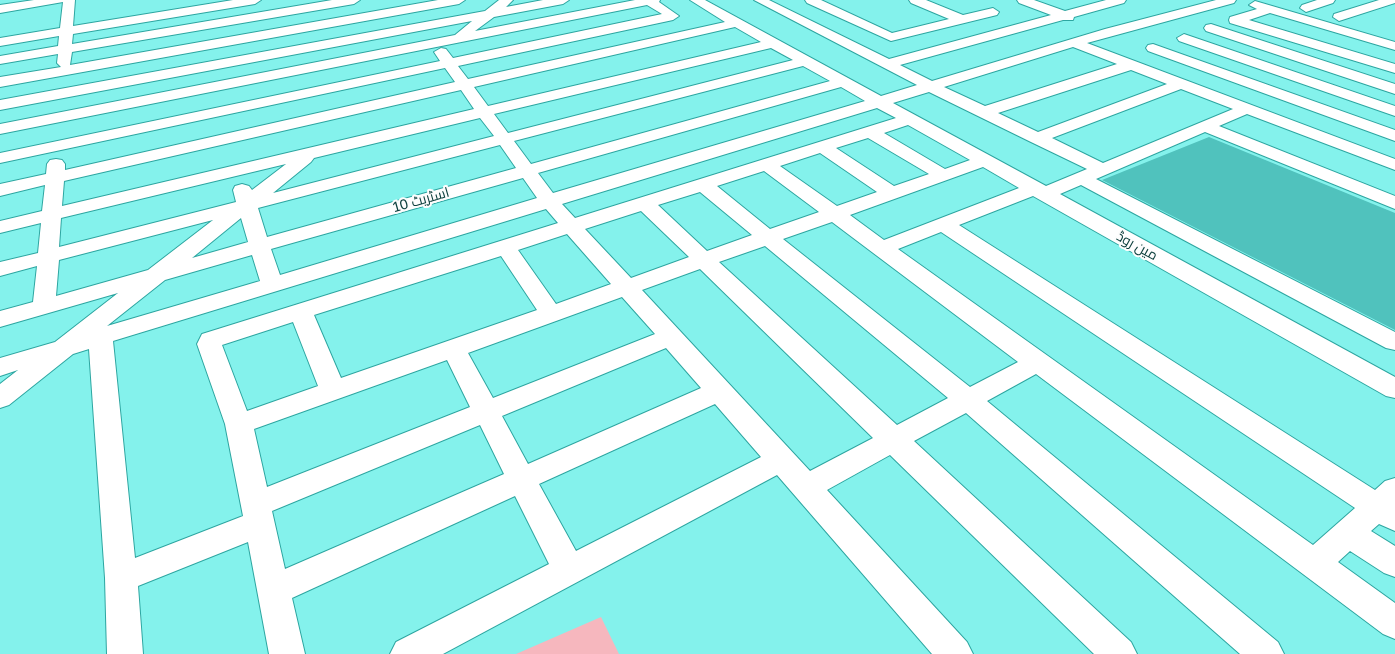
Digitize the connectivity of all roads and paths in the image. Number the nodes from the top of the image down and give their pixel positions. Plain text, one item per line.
1 (58, 0) edge
2 (255, 0) edge
3 (354, 0) edge
4 (458, 0) edge
5 (507, 0) edge
6 (563, 0) edge
7 (651, 0) edge
8 (696, 0) edge
9 (760, 0) edge
10 (844, 0) edge
11 (915, 0) edge
12 (1023, 0) edge
13 (1084, 0) edge
14 (1120, 0) edge
15 (1230, 0) edge
16 (1240, 0) edge
17 (1329, 0) edge
18 (1391, 0) edge
19 (225, 2) edge
20 (537, 2) edge
21 (816, 2) edge
22 (971, 3) dead end
23 (428, 5) junction
24 (1274, 5) edge
25 (1100, 6) junction
26 (1373, 6) junction
27 (1306, 8) junction
28 (0, 9) edge
29 (186, 11) junction
30 (1395, 12) edge
31 (490, 14) junction
32 (68, 15) edge
33 (1002, 15) junction
34 (1064, 15) junction
35 (1339, 17) junction
36 (559, 19) junction
37 (961, 19) junction
38 (1237, 20) junction
39 (444, 22) junction
40 (737, 23) junction
41 (321, 25) junction
42 (1028, 25) junction
43 (189, 28) junction
44 (1211, 28) junction
45 (1110, 32) junction
46 (1395, 33) edge
47 (582, 35) junction
48 (891, 37) junction
49 (1184, 38) junction
50 (458, 39) junction
51 (0, 42) edge
52 (333, 43) junction
53 (773, 43) junction
54 (1074, 43) junction
55 (1395, 46) edge
56 (196, 47) junction
57 (66, 49) junction
58 (606, 53) junction
59 (926, 54) junction
60 (1136, 56) junction
61 (445, 58) junction
62 (0, 60) edge
63 (346, 61) junction
64 (806, 61) junction
65 (888, 64) junction
66 (202, 67) junction
67 (1395, 69) edge
68 (64, 70) junction
69 (419, 70) junction
70 (637, 75) junction
71 (0, 82) edge
72 (842, 82) junction
73 (357, 83) junction
74 (1180, 84) junction
75 (465, 85) junction
76 (930, 86) junction
77 (209, 88) junction
78 (1395, 89) edge
79 (62, 93) junction
80 (878, 102) junction
81 (0, 105) edge
82 (372, 106) junction
83 (1246, 108) junction
84 (1395, 111) edge
85 (217, 112) junction
86 (485, 112) junction
87 (984, 112) junction
88 (60, 117) junction
89 (910, 119) junction
90 (700, 121) junction
91 (1204, 126) junction
92 (0, 129) edge
93 (870, 132) junction
94 (1395, 136) edge
95 (1037, 138) junction
96 (226, 139) junction
97 (505, 139) junction
98 (57, 146) junction
99 (822, 147) junction
100 (312, 153) junction
101 (0, 158) edge
102 (984, 160) junction
103 (766, 164) junction
104 (1395, 165) edge
105 (1101, 169) junction
106 (236, 171) junction
107 (527, 171) junction
108 (943, 175) junction
109 (55, 178) junction
110 (1081, 178) junction
111 (702, 184) junction
112 (0, 190) edge
113 (1039, 191) junction
114 (891, 193) junction
115 (549, 201) junction
116 (1395, 202) edge
117 (645, 204) junction
118 (246, 205) junction
119 (833, 213) junction
120 (52, 215) junction
121 (943, 224) junction
122 (0, 227) edge
123 (573, 227) junction
124 (766, 237) junction
125 (260, 246) junction
126 (506, 248) junction
127 (882, 248) junction
128 (49, 256) junction
129 (703, 259) junction
130 (0, 269) edge
131 (156, 275) junction
132 (272, 284) junction
133 (626, 287) junction
134 (44, 307) junction
135 (301, 312) junction
136 (551, 314) junction
137 (0, 319) edge
138 (100, 336) junction
139 (671, 337) junction
140 (1395, 342) edge
141 (65, 346) junction
142 (453, 348) junction
143 (1038, 362) junction
144 (0, 367) edge
145 (333, 390) junction
146 (1395, 390) edge
147 (720, 391) junction
148 (0, 398) edge
149 (968, 400) junction
150 (486, 411) junction
151 (238, 424) junction
152 (893, 440) junction
153 (781, 460) junction
154 (521, 480) junction
155 (806, 487) junction
156 (1389, 505) edge
157 (258, 513) junction
158 (1349, 532) junction
159 (1395, 563) edge
160 (1314, 564) junction
161 (569, 570) junction
162 (121, 578) junction
163 (274, 590) junction
164 (1395, 624) edge
165 (124, 654) edge
166 (287, 654) edge
167 (408, 654) edge
168 (954, 654) edge
169 (1119, 654) edge
170 (1266, 654) edge

1 - 28 street
2 - 19 street
3 - 43 street
4 - 23 street
5 - 31 street
6 - 20 street
7 - 36 street
7 - 47 street
8 - 40 street, مین روڈ
9 - 65 street
10 - 21 street
11 - 37 street
12 - 34 street
13 - 25 street
14 - 25 street
15 - 45 street
16 - 24 street
17 - 27 street
18 - 26 street
19 - 29 street
20 - 31 street
20 - 36 street
21 - 48 street
22 - 33 street
23 - 39 street
23 - 41 street
24 - 27 street
24 - 38 street
24 - 55 street
25 - 34 street
26 - 30 street
26 - 35 street
27 - 35 street
29 - 32 street
29 - 43 street
31 - 39 street
31 - 50 street
32 - 51 street
32 - 57 street
33 - 37 street
33 - 42 street
34 - 42 street
34 - 45 street
35 - 46 street
36 - 47 street
36 - 50 street
37 - 48 street
38 - 44 street
38 - 67 street
39 - 50 street
39 - 52 street
40 - 53 street, مین روڈ
40 - 58 street
41 - 52 street
41 - 56 street
42 - 59 street
43 - 56 street
43 - 57 street
44 - 49 street
44 - 78 street
45 - 54 street
47 - 58 street
47 - 61 street
48 - 59 street
49 - 60 street
49 - 84 street
50 - 61 street
50 - 63 street
52 - 63 street
52 - 66 street
53 - 64 street, مین روڈ
53 - 70 street
54 - 60 street
54 - 76 street
56 - 66 street
56 - 68 street
57 - 62 street
57 - 68 street
58 - 70 street
58 - 75 street
59 - 65 street
60 - 74 street
60 - 87 street
60 - 94 street
61 - 69 street
61 - 75 street
63 - 73 street
63 - 77 street
64 - 72 street, مین روڈ
64 - 90 street
65 - 76 street
66 - 77 street
66 - 79 street
68 - 71 street
68 - 79 street
69 - 73 street
69 - 82 street
70 - 86 street
70 - 90 street
72 - 80 street, مین روڈ
72 - 90 street, اسٹریٹ 10
73 - 82 street
73 - 85 street
74 - 83 street
74 - 95 street
75 - 82 street
75 - 86 street
76 - 80 street
76 - 87 street
77 - 85 street
77 - 88 street
79 - 81 street
79 - 88 street
80 - 89 street, مین روڈ
80 - 90 street
82 - 96 street
82 - 100 street
83 - 91 street
83 - 104 street
85 - 96 street
85 - 98 street
86 - 97 street
86 - 100 street
87 - 95 street
88 - 92 street
88 - 98 street
89 - 93 street
89 - 102 street, مین روڈ
90 - 97 street
90 - 107 street, اسٹریٹ 10
90 - 115 street
91 - 105 street
91 - 116 street
93 - 99 street
93 - 108 street
95 - 105 street
96 - 106 street
96 - 109 street
97 - 107 street
97 - 118 street
98 - 101 street
98 - 109 street
99 - 103 street
99 - 114 street
100 - 106 street
100 - 118 street
102 - 108 street
102 - 113 street, مین روڈ
103 - 111 street
103 - 119 street
105 - 110 street
106 - 118 street
106 - 120 street
107 - 115 street
107 - 125 street, اسٹریٹ 10
108 - 114 street
109 - 112 street
109 - 120 street
110 - 113 street
110 - 140 street
111 - 117 street
111 - 124 street
113 - 121 street
113 - 146 street, مین روڈ
114 - 119 street
115 - 123 street
115 - 132 street
117 - 123 street
117 - 129 street
118 - 125 street
118 - 128 street
118 - 131 street
119 - 124 street
119 - 127 street
120 - 122 street
120 - 128 street
121 - 127 street
121 - 156 street
123 - 126 street
123 - 133 street
124 - 129 street
124 - 149 street
125 - 131 street, اسٹریٹ 10
125 - 132 street
126 - 135 street
126 - 136 street
127 - 143 street
128 - 130 street
128 - 134 street
129 - 133 street
129 - 152 street
131 - 134 street, اسٹریٹ 10
131 - 141 street
132 - 138 street
133 - 136 street
133 - 139 street
134 - 137 street, اسٹریٹ 10
135 - 145 street
135 - 151 street
136 - 142 street
138 - 141 street
138 - 162 street
139 - 147 street
139 - 150 street
141 - 144 street
141 - 148 street
142 - 145 street
142 - 150 street
143 - 149 street
143 - 160 street
145 - 151 street
147 - 153 street
147 - 154 street
149 - 152 street
149 - 170 street
150 - 154 street
150 - 157 street
151 - 157 street
152 - 155 street
152 - 169 street
153 - 155 street
153 - 161 street
154 - 161 street
154 - 163 street
155 - 168 street
156 - 158 street
157 - 162 street
157 - 163 street
158 - 159 street
158 - 160 street
160 - 164 street
161 - 167 street
162 - 165 street
163 - 166 street

